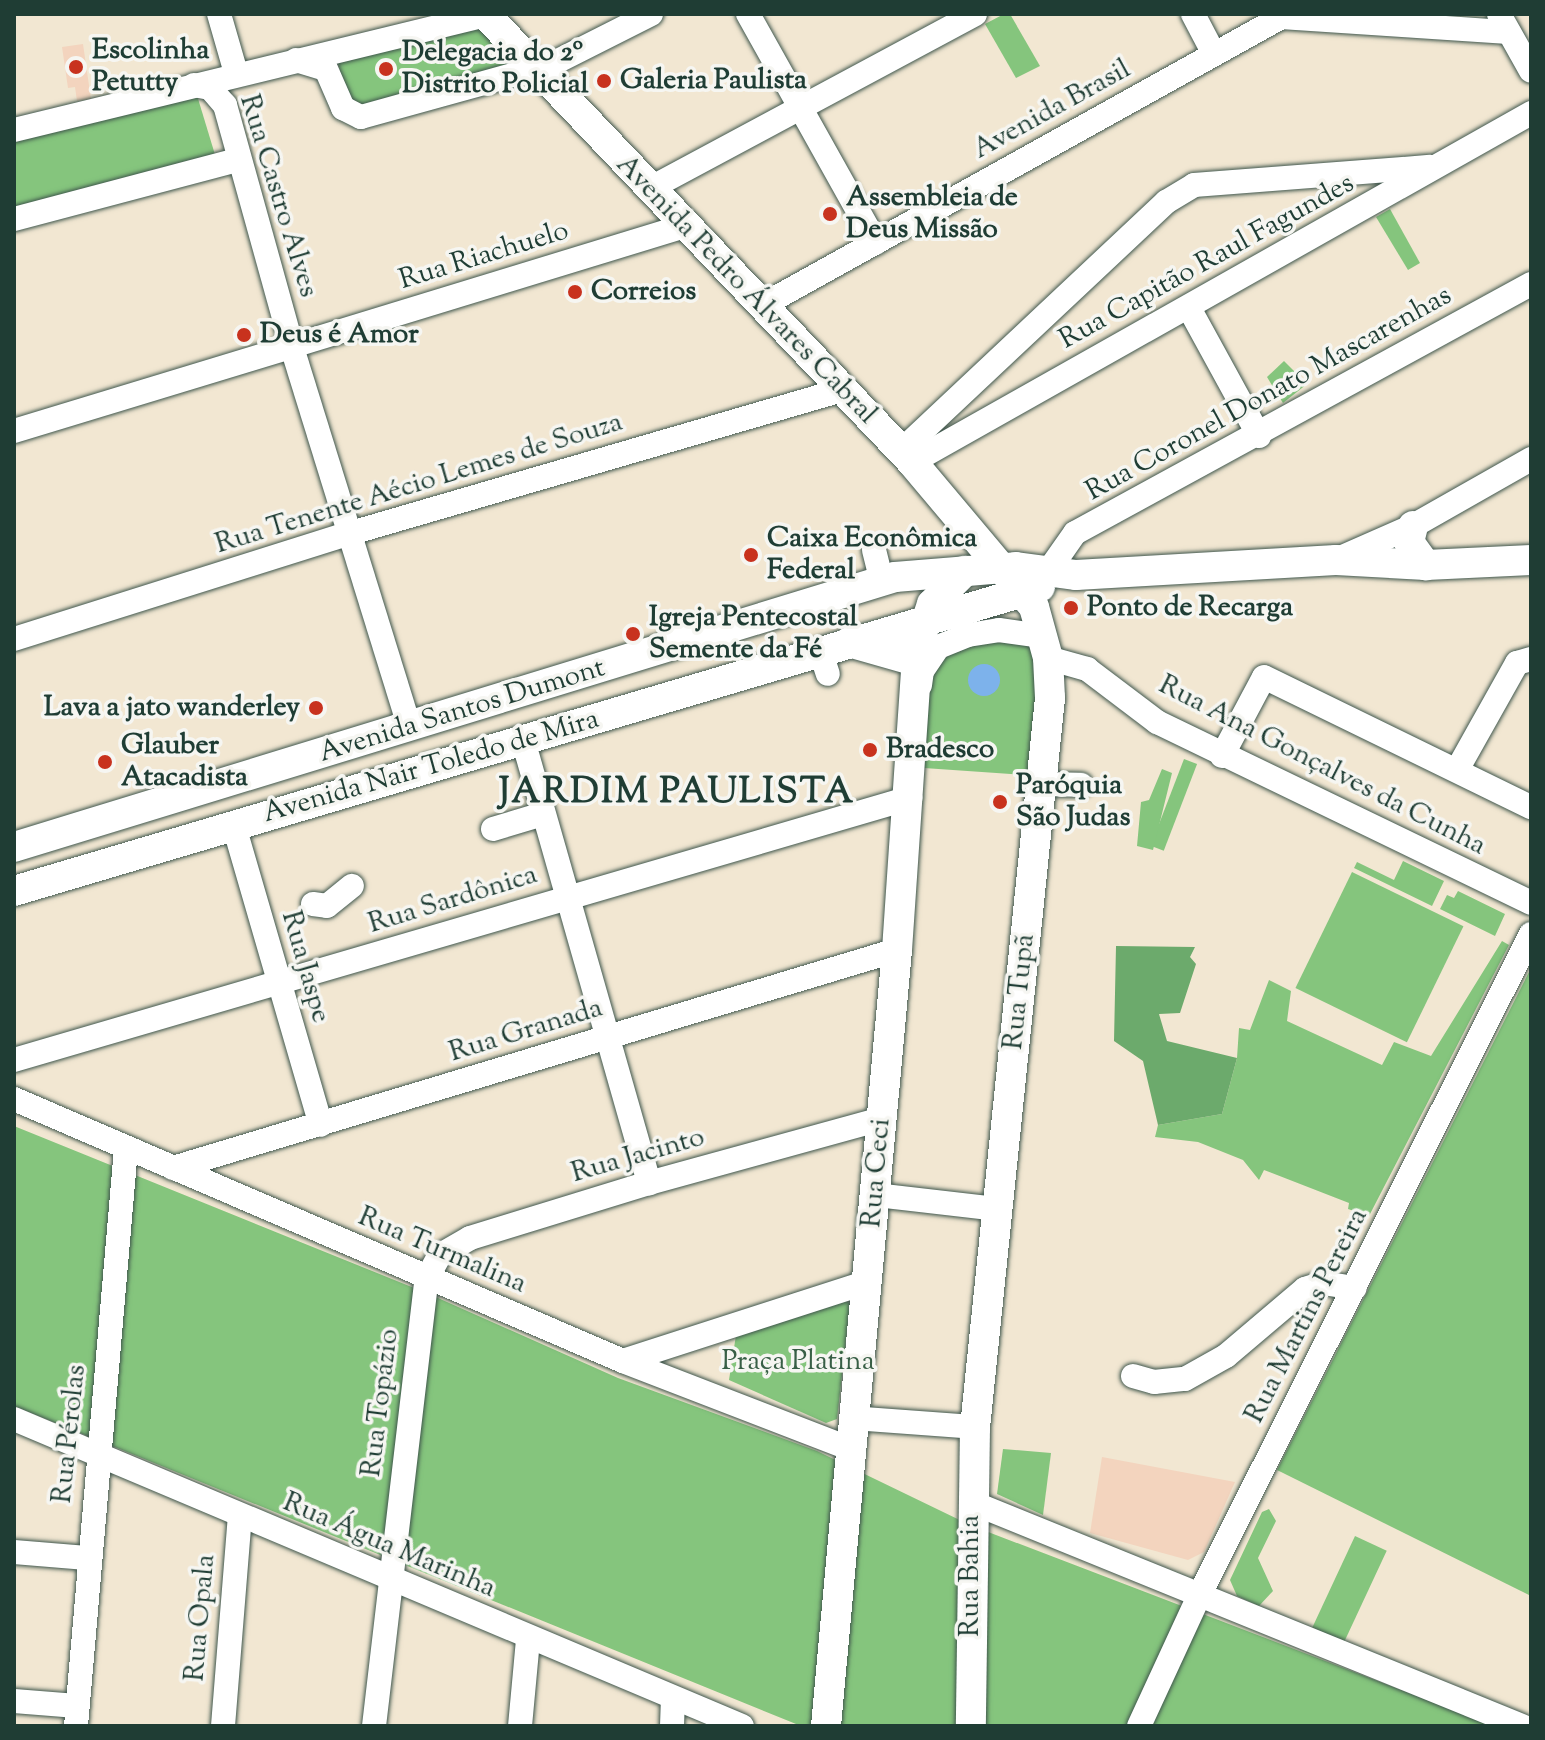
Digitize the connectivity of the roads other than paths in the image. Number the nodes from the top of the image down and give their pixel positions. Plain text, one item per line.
1 (219, 14) edge
2 (485, 14) edge
3 (651, 14) edge
4 (748, 14) edge
5 (975, 14) edge
6 (1193, 14) edge
7 (1284, 15) edge
8 (1504, 23) edge
9 (353, 45) junction
10 (1214, 54) junction
11 (294, 60) junction
12 (536, 70) junction
13 (1531, 71) edge
14 (236, 73) junction
15 (335, 80) junction
16 (194, 85) junction
17 (801, 109) junction
18 (1531, 113) edge
19 (14, 130) edge
20 (238, 160) junction
21 (1438, 166) junction
22 (649, 189) junction
23 (14, 219) edge
24 (686, 226) junction
25 (876, 243) junction
26 (1531, 284) edge
27 (763, 305) junction
28 (1189, 308) junction
29 (292, 346) junction
30 (974, 385) junction
31 (842, 390) junction
32 (996, 415) junction
33 (14, 431) edge
34 (1259, 436) junction
35 (906, 457) junction
36 (1531, 459) edge
37 (1413, 526) junction
38 (351, 533) junction
39 (874, 550) dead end
40 (1336, 560) junction
41 (1531, 560) edge
42 (1426, 565) junction
43 (965, 571) junction
44 (1062, 573) junction
45 (1014, 579) junction
46 (882, 581) junction
47 (924, 621) junction
48 (735, 630) junction
49 (14, 639) edge
50 (1045, 647) junction
51 (832, 655) junction
52 (1531, 659) edge
53 (919, 662) junction
54 (693, 690) junction
55 (917, 708) junction
56 (409, 726) junction
57 (523, 740) junction
58 (336, 748) junction
59 (1222, 756) junction
60 (1457, 770) junction
61 (1042, 784) junction
62 (1081, 785) dead end
63 (344, 792) junction
64 (910, 798) junction
65 (1531, 807) edge
66 (544, 821) junction
67 (234, 826) junction
68 (495, 836) dead end
69 (14, 847) edge
70 (14, 891) edge
71 (566, 897) junction
72 (1531, 903) edge
73 (1531, 934) edge
74 (897, 950) junction
75 (278, 984) junction
76 (608, 1038) junction
77 (14, 1060) edge
78 (14, 1099) edge
79 (882, 1119) junction
80 (321, 1125) junction
81 (126, 1149) junction
82 (173, 1168) junction
83 (649, 1183) junction
84 (876, 1195) junction
85 (997, 1209) junction
86 (427, 1278) junction
87 (867, 1282) junction
88 (1355, 1288) junction
89 (623, 1361) junction
90 (1133, 1376) dead end
91 (852, 1418) junction
92 (14, 1419) edge
93 (975, 1427) junction
94 (851, 1449) junction
95 (100, 1456) junction
96 (971, 1502) junction
97 (240, 1516) junction
98 (14, 1552) edge
99 (87, 1558) junction
100 (389, 1577) junction
101 (1201, 1592) junction
102 (528, 1639) junction
103 (14, 1701) edge
104 (673, 1701) junction
105 (76, 1716) edge
106 (223, 1726) edge
107 (374, 1726) edge
108 (520, 1726) edge
109 (672, 1726) edge
110 (742, 1726) edge
111 (826, 1726) edge
112 (971, 1726) edge
113 (1139, 1726) edge
114 (1522, 1726) edge

1 - 14 street
2 - 9 street
2 - 12 main road, Avenida Pedro Álvares Cabral
3 - 12 street
4 - 17 street
5 - 17 street
6 - 10 street
7 - 8 street
7 - 10 street, Avenida Brasil
8 - 13 street
9 - 11 street
9 - 15 street
10 - 25 street, Avenida Brasil
11 - 14 street
11 - 15 street
12 - 15 street
12 - 22 main road, Avenida Pedro Álvares Cabral
14 - 16 street
16 - 19 street
16 - 20 street, Rua Castro Alves
17 - 22 street
17 - 25 street
18 - 21 street, Rua Capitão Raul Fagundes
20 - 23 street
20 - 29 street, Rua Castro Alves
21 - 28 street, Rua Capitão Raul Fagundes
21 - 30 street
22 - 24 main road, Avenida Pedro Álvares Cabral
24 - 27 main road, Avenida Pedro Álvares Cabral
24 - 29 street, Rua Riachuelo
25 - 27 street, Avenida Brasil
26 - 34 street, Rua Coronel Donato Mascarenhas
27 - 31 main road, Avenida Pedro Álvares Cabral
28 - 32 street, Rua Capitão Raul Fagundes
28 - 34 street
29 - 33 street, Rua Riachuelo
29 - 38 street, Rua Castro Alves
30 - 32 street
30 - 35 street
31 - 35 main road, Avenida Pedro Álvares Cabral
31 - 38 street, Rua Tenente Aécio Lemes de Souza
32 - 35 street, Rua Capitão Raul Fagundes
34 - 44 street, Rua Coronel Donato Mascarenhas
35 - 45 main road, Avenida Pedro Álvares Cabral
36 - 37 street
37 - 40 street
37 - 42 main road
38 - 49 street, Rua Tenente Aécio Lemes de Souza
38 - 56 street, Rua Castro Alves
39 - 46 street
40 - 42 main road
40 - 44 main road
41 - 42 main road
43 - 45 main road, Avenida Santos Dumont
43 - 46 main road, Avenida Santos Dumont
43 - 47 main road
44 - 45 main road
45 - 47 main road
45 - 50 main road, Rua Tupã
46 - 48 main road, Avenida Santos Dumont
47 - 51 main road
47 - 53 main road, Rua Ceci
48 - 54 main road
48 - 56 main road, Avenida Santos Dumont
50 - 55 street, Rua Ana Gonçalves da Cunha
50 - 59 street, Rua Ana Gonçalves da Cunha
50 - 61 main road, Rua Tupã
51 - 53 main road
51 - 54 main road, Avenida Nair Toledo de Mira
52 - 60 street
53 - 55 main road, Rua Ceci
54 - 57 main road, Avenida Nair Toledo de Mira
55 - 64 main road, Rua Ceci
56 - 58 main road, Avenida Santos Dumont
57 - 63 main road, Avenida Nair Toledo de Mira
57 - 66 street
58 - 63 main road
58 - 69 main road, Avenida Santos Dumont
59 - 60 street
59 - 72 street, Rua Ana Gonçalves da Cunha
60 - 65 street
61 - 62 street
61 - 85 main road, Rua Tupã
63 - 67 main road, Avenida Nair Toledo de Mira
64 - 71 street, Rua Sardônica
64 - 74 main road, Rua Ceci
66 - 68 street
66 - 71 street
67 - 70 main road, Avenida Nair Toledo de Mira
67 - 75 street, Rua Jaspe
71 - 75 street, Rua Sardônica
71 - 76 street
73 - 88 street, Rua Martins Pereira
74 - 76 street, Rua Granada
74 - 79 main road, Rua Ceci
75 - 77 street, Rua Sardônica
75 - 80 street, Rua Jaspe
76 - 80 street, Rua Granada
76 - 83 street
78 - 81 street, Rua Turmalina
79 - 83 street, Rua Jacinto
79 - 84 main road, Rua Ceci
80 - 82 street, Rua Granada
81 - 82 street, Rua Turmalina
81 - 95 street, Rua Pérolas
82 - 86 street, Rua Turmalina
83 - 86 street, Rua Jacinto
84 - 85 street
84 - 87 main road, Rua Ceci
85 - 93 main road, Rua Tupã
86 - 89 street, Rua Turmalina
86 - 100 street, Rua Topázio
87 - 89 street
87 - 91 main road, Rua Ceci
88 - 90 street
88 - 101 street, Rua Martins Pereira
89 - 94 street, Rua Turmalina
91 - 93 street
91 - 94 main road, Rua Ceci
92 - 95 street, Rua Água Marinha
93 - 96 main road, Rua Bahia
94 - 111 main road, Rua Ceci
95 - 97 street, Rua Água Marinha
95 - 99 street, Rua Pérolas
96 - 101 street
96 - 112 main road, Rua Bahia
97 - 100 street, Rua Água Marinha
97 - 106 street, Rua Opala
98 - 99 street
99 - 105 street, Rua Pérolas
100 - 102 street, Rua Água Marinha
100 - 107 street, Rua Topázio
101 - 113 street, Rua Martins Pereira
101 - 114 street
102 - 104 street, Rua Água Marinha
102 - 108 street
103 - 105 street
104 - 109 street
104 - 110 street, Rua Água Marinha

